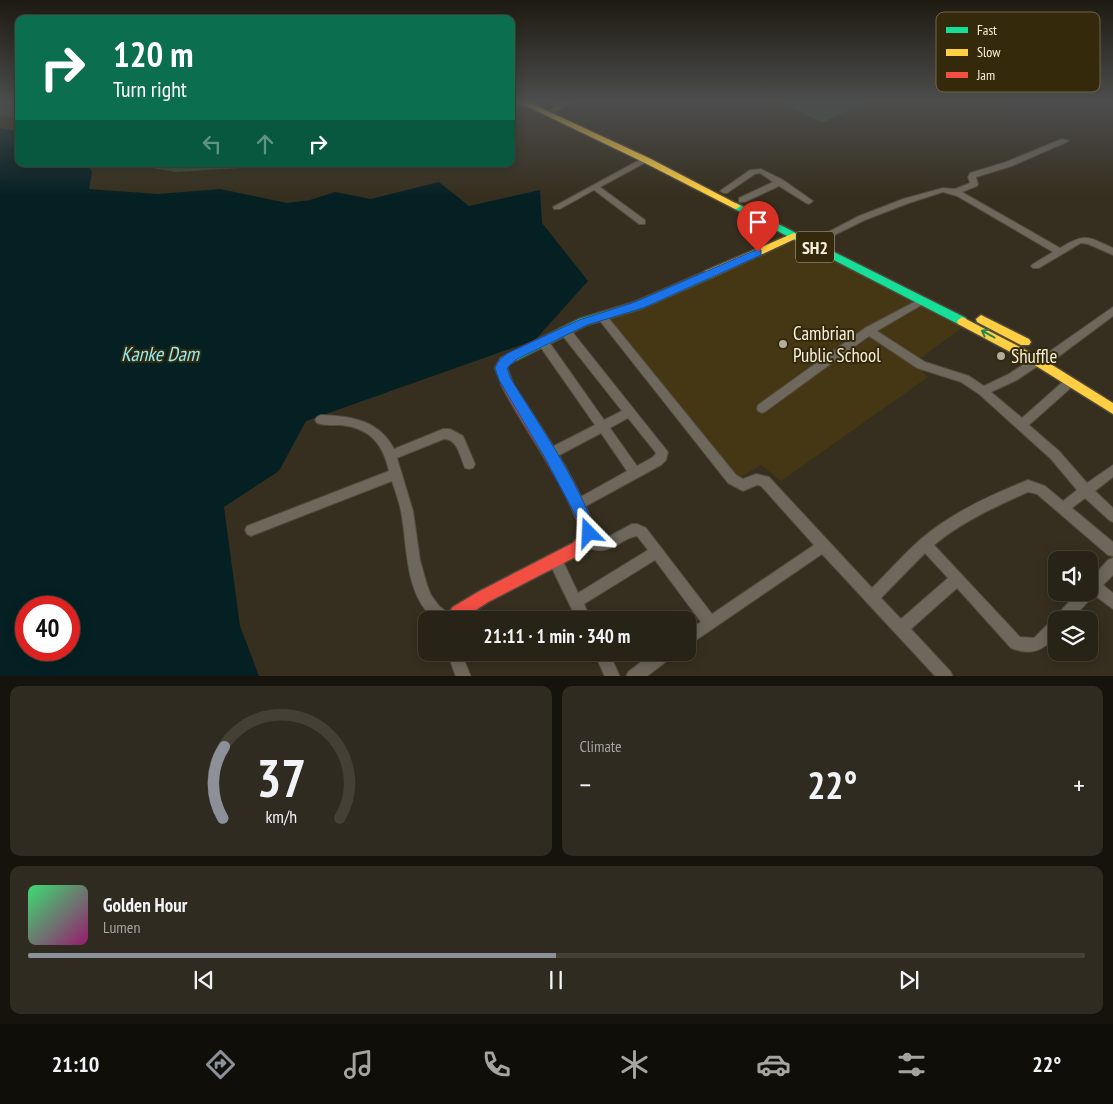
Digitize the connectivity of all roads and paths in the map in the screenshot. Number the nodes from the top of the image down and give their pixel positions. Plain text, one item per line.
1 (585, 133) edge
2 (607, 133) edge
3 (1066, 140) dead end
4 (646, 160) junction
5 (780, 182) junction
6 (595, 187) junction
7 (724, 191) junction
8 (955, 192) junction
9 (742, 200) junction
10 (809, 201) dead end
11 (557, 207) dead end
12 (642, 222) dead end
13 (794, 236) junction
14 (820, 239) junction
15 (1060, 252) junction
16 (1113, 252) edge
17 (1036, 266) dead end
18 (922, 301) junction
19 (1113, 311) edge
20 (603, 318) junction
21 (869, 331) junction
22 (566, 332) junction
23 (543, 342) junction
24 (1050, 357) junction
25 (1037, 362) junction
26 (1070, 382) junction
27 (983, 391) junction
28 (1113, 398) edge
29 (762, 408) dead end
30 (1113, 409) edge
31 (630, 412) junction
32 (322, 420) dead end
33 (1022, 425) junction
34 (603, 426) junction
35 (550, 454) junction
36 (390, 456) junction
37 (470, 464) dead end
38 (1113, 470) edge
39 (635, 473) junction
40 (396, 474) junction
41 (1086, 491) junction
42 (577, 505) junction
43 (1063, 508) junction
44 (1113, 516) edge
45 (251, 530) dead end
46 (586, 541) junction
47 (925, 544) junction
48 (823, 546) junction
49 (1113, 550) edge
50 (657, 552) junction
51 (555, 560) junction
52 (1113, 565) edge
53 (957, 579) junction
54 (1098, 583) edge
55 (1098, 590) edge
56 (872, 598) junction
57 (1081, 601) edge
58 (575, 602) junction
59 (1113, 602) edge
60 (435, 611) edge
61 (460, 611) edge
62 (580, 611) edge
63 (1071, 611) edge
64 (710, 623) junction
65 (901, 629) junction
66 (696, 633) edge
67 (1048, 633) edge
68 (458, 661) edge
69 (606, 661) edge
70 (654, 661) edge
71 (464, 676) edge
72 (613, 676) edge
73 (633, 676) edge
74 (946, 676) edge

1 - 4 main road, SH2
2 - 7 main road, SH2
3 - 8 street
4 - 6 street
4 - 13 main road, SH2
5 - 7 street
5 - 9 street
5 - 10 street
6 - 11 street
6 - 12 street
7 - 9 main road, SH2
8 - 14 street
8 - 15 street
9 - 14 main road, SH2
13 - 18 main road, SH2
13 - 20 main road
14 - 24 main road, SH2
15 - 16 street
15 - 17 street
18 - 21 street
25 -> 18 main road, SH2
19 - 24 street
20 - 22 main road
20 - 48 street
21 - 27 street
21 - 29 street
22 - 23 main road
22 - 31 street
23 - 34 street
23 - 35 main road
24 - 28 main road, SH2
25 - 26 main road, SH2
25 - 27 street
26 - 30 main road, SH2
26 - 33 street
27 - 33 street
31 - 34 street
31 - 39 street
32 - 36 street
33 - 41 street
34 - 35 street
34 - 39 street
35 - 42 main road
36 - 37 street
36 - 40 street
38 - 41 street
39 - 42 street
40 - 45 street
40 - 60 street
41 - 43 street
41 - 44 street
42 - 46 main road
43 - 47 street
43 - 49 street
46 - 50 street
46 - 51 main road
47 - 53 street
47 - 56 street
48 - 56 street
48 - 64 street
50 - 58 street
50 - 64 street
51 - 58 street
51 - 61 main road
52 - 54 street
53 - 65 street
53 - 67 street
55 - 59 street
56 - 65 street
57 - 63 street
58 - 62 street
64 - 66 street
65 - 74 street
68 - 71 street
69 - 72 street
70 - 73 street

